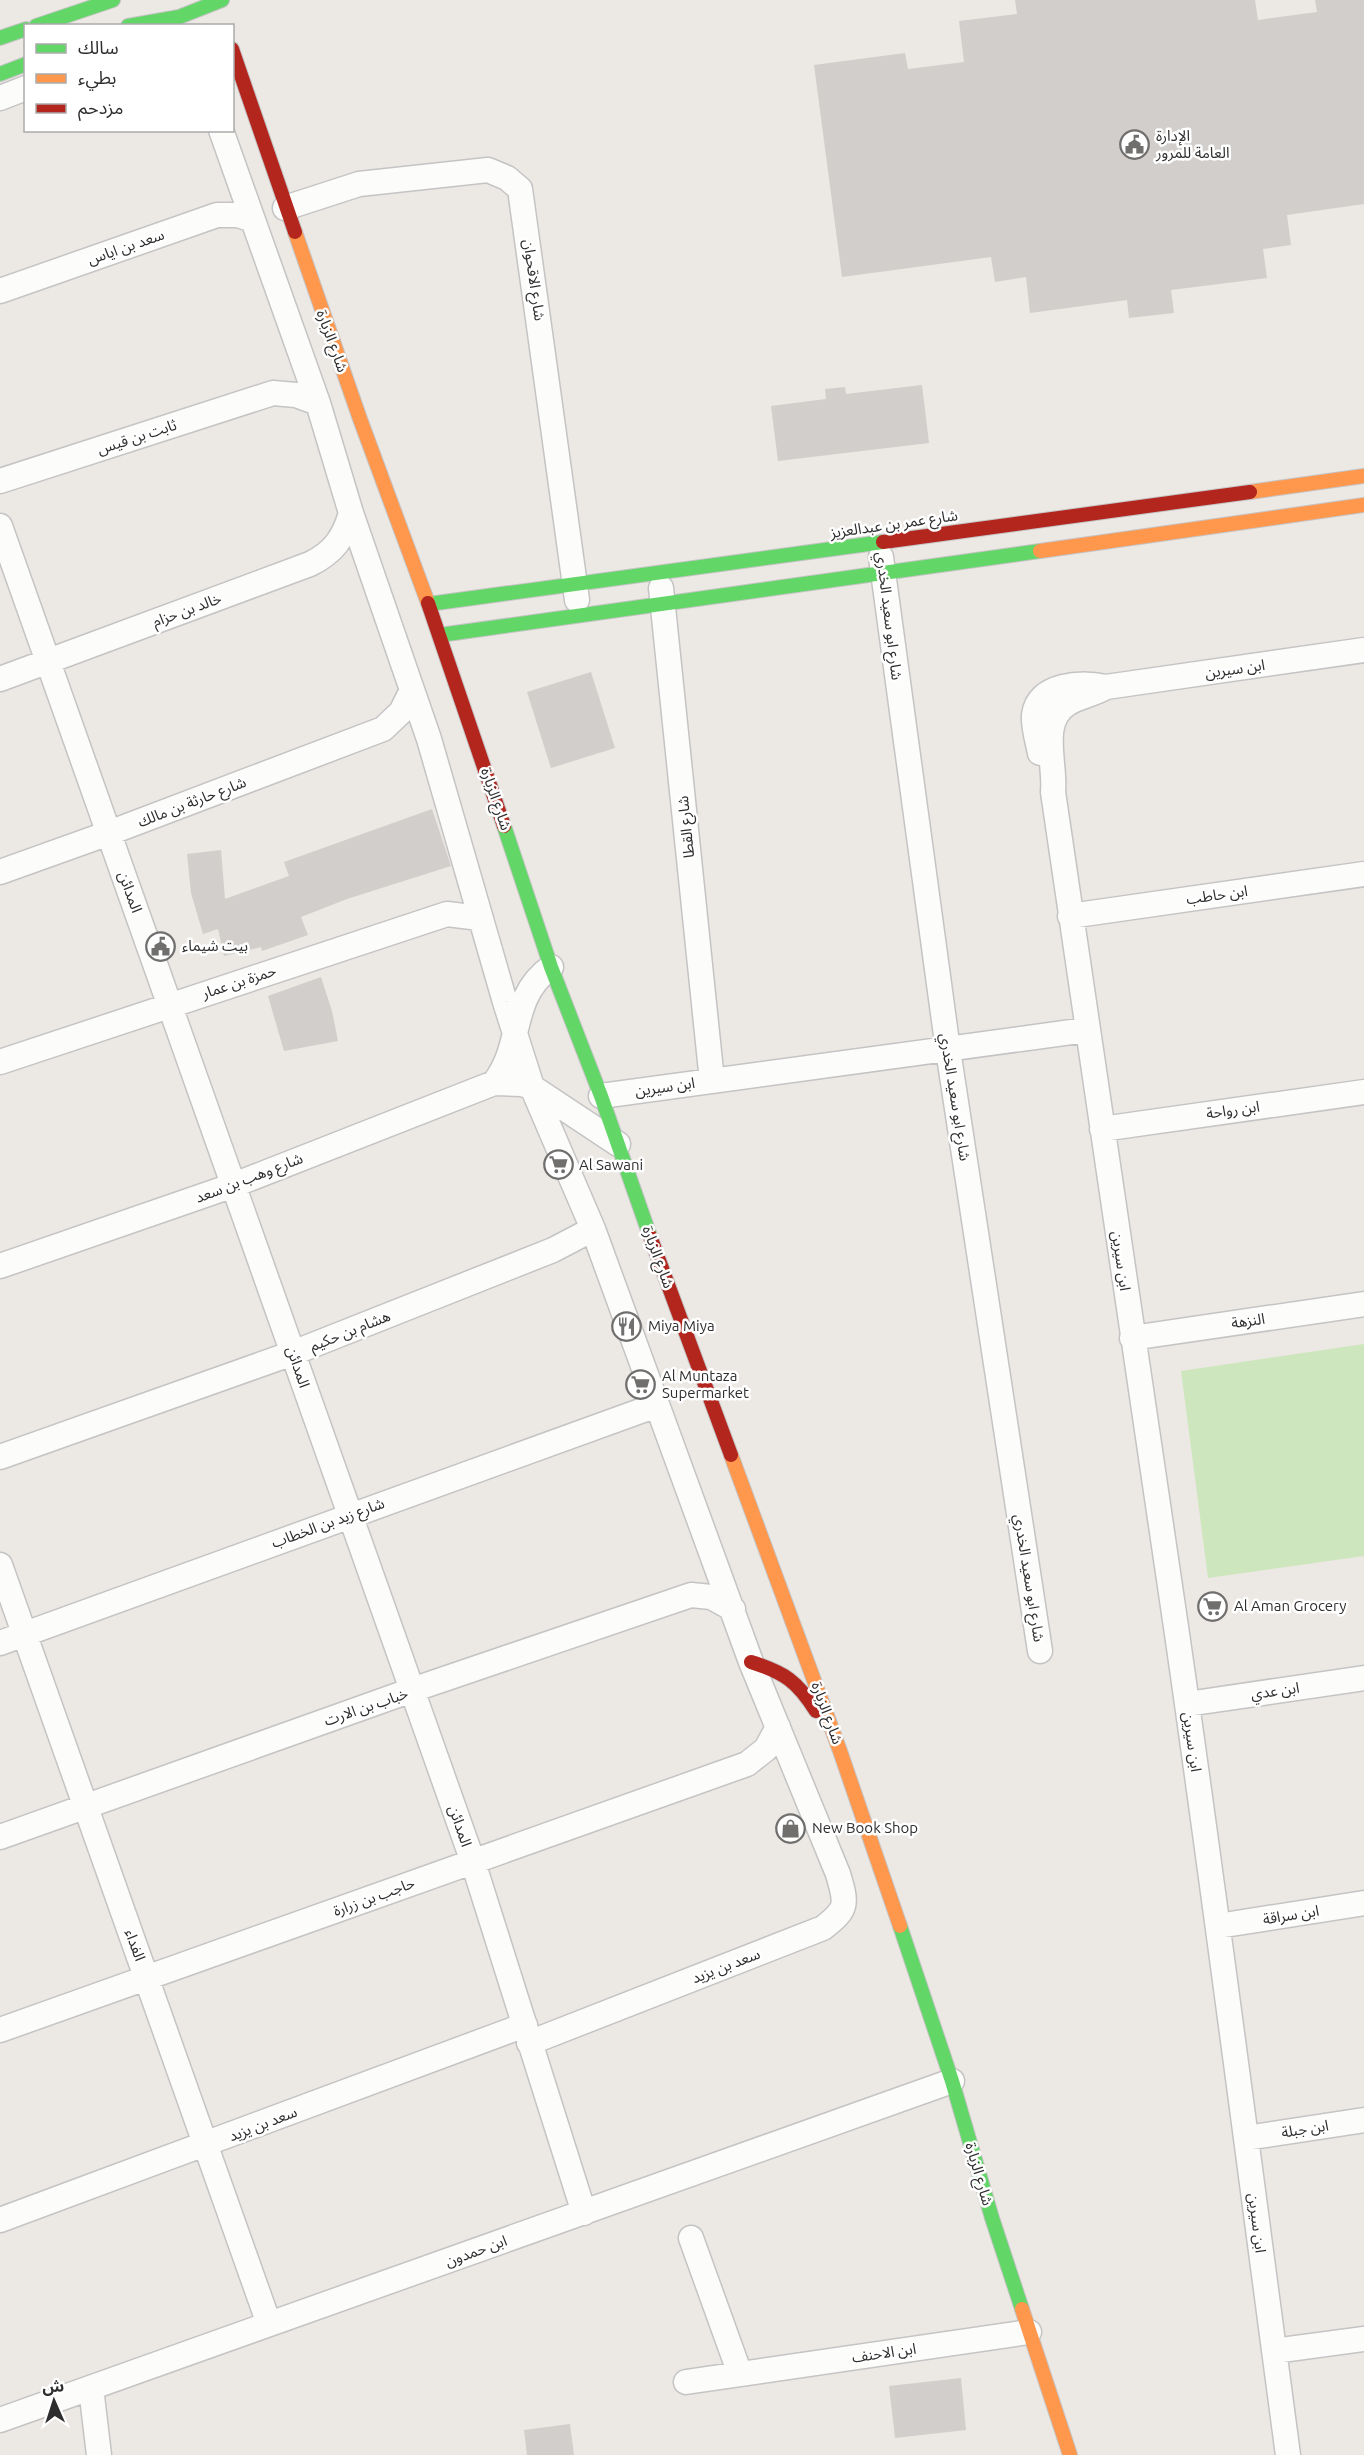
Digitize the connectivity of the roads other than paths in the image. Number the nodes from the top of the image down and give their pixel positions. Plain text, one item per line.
1 (113, 0) edge
2 (226, 3) edge
3 (179, 17) junction
4 (42, 24) edge
5 (139, 24) edge
6 (190, 24) edge
7 (24, 30) edge
8 (0, 38) edge
9 (234, 60) edge
10 (24, 65) edge
11 (0, 74) edge
12 (24, 89) edge
13 (0, 98) edge
14 (222, 132) edge
15 (285, 208) junction
16 (253, 220) junction
17 (0, 291) edge
18 (299, 349) junction
19 (273, 393) junction
20 (318, 403) junction
21 (1364, 476) edge
22 (0, 481) edge
23 (1364, 505) edge
24 (351, 513) junction
25 (0, 526) edge
26 (879, 543) junction
27 (659, 573) junction
28 (883, 573) junction
29 (575, 584) junction
30 (429, 604) junction
31 (663, 604) junction
32 (578, 616) junction
33 (440, 635) junction
34 (1364, 650) edge
35 (49, 662) junction
36 (0, 680) edge
37 (412, 690) junction
38 (383, 729) junction
39 (429, 739) junction
40 (109, 833) junction
41 (0, 872) edge
42 (1364, 874) edge
43 (1070, 916) junction
44 (480, 918) junction
45 (551, 967) junction
46 (170, 1005) junction
47 (1086, 1030) junction
48 (515, 1036) junction
49 (948, 1050) junction
50 (0, 1062) edge
51 (712, 1081) junction
52 (494, 1083) junction
53 (532, 1087) junction
54 (1364, 1092) edge
55 (602, 1096) junction
56 (1102, 1129) junction
57 (618, 1144) junction
58 (234, 1185) junction
59 (593, 1229) junction
60 (0, 1266) edge
61 (1364, 1304) edge
62 (1132, 1338) junction
63 (293, 1353) junction
64 (657, 1405) junction
65 (0, 1457) edge
66 (350, 1515) junction
67 (0, 1565) edge
68 (733, 1609) junction
69 (24, 1634) junction
70 (0, 1643) edge
71 (1040, 1650) dead end
72 (751, 1662) junction
73 (1364, 1678) edge
74 (412, 1690) junction
75 (1187, 1704) junction
76 (777, 1727) junction
77 (840, 1751) junction
78 (747, 1764) junction
79 (796, 1773) junction
80 (85, 1806) junction
81 (0, 1837) edge
82 (473, 1862) junction
83 (1364, 1903) edge
84 (1218, 1926) junction
85 (147, 1978) junction
86 (0, 2030) edge
87 (527, 2034) junction
88 (952, 2081) junction
89 (1364, 2120) edge
90 (1246, 2138) junction
91 (206, 2145) junction
92 (584, 2213) junction
93 (0, 2220) edge
94 (691, 2238) dead end
95 (269, 2324) junction
96 (1029, 2332) junction
97 (1364, 2339) edge
98 (1274, 2351) junction
99 (740, 2374) junction
100 (686, 2382) dead end
101 (83, 2391) junction
102 (0, 2420) edge
103 (85, 2455) edge
104 (99, 2455) edge
105 (1070, 2455) edge
106 (1288, 2455) edge

1 - 4 street
2 - 3 street
3 - 5 street
3 - 6 street
7 - 8 street
9 - 15 street, شارع الزبارة
10 - 11 street
12 - 13 street
14 - 16 street
15 - 29 street, شارع الاقحوان
15 - 30 street, شارع الزبارة
16 - 17 street, سعد بن اياس
16 - 18 street
18 - 19 street
18 - 20 street
19 - 20 street
19 - 22 street, ثابت بن قيس
20 - 24 street
21 - 26 street, شارع عمر بن عبدالعزيز
23 - 28 street
24 - 35 street, خالد بن حزام
24 - 37 street
25 - 35 street, المدائن
26 - 27 street, شارع عمر بن عبدالعزيز
26 - 28 street, شارع ابو سعيد الخدري
27 - 29 street, شارع عمر بن عبدالعزيز
27 - 31 street, شارع القطا
28 - 31 street
28 - 49 street, شارع ابو سعيد الخدري
29 - 30 street, شارع عمر بن عبدالعزيز
29 - 32 street, شارع الاقحوان
30 - 33 street, شارع الزبارة
31 - 32 street
31 - 51 street, شارع القطا
32 - 33 street
33 - 45 street, شارع الزبارة
34 - 43 street, ابن سيرين
35 - 36 street, خالد بن حزام
35 - 40 street, المدائن
37 - 38 street, شارع حارثة بن مالك
37 - 39 street
38 - 39 street, شارع حارثة بن مالك
38 - 40 street, شارع حارثة بن مالك
39 - 44 street
40 - 41 street, شارع حارثة بن مالك
40 - 46 street, المدائن
42 - 43 street, ابن حاطب
43 - 47 street, ابن سيرين
44 - 46 street, حمزة بن عمار
44 - 48 street
45 - 48 street
45 - 55 street, شارع الزبارة
46 - 50 street, حمزة بن عمار
46 - 58 street, المدائن
47 - 49 street, ابن سيرين
47 - 56 street, ابن سيرين
48 - 52 street
48 - 53 street
49 - 51 street, ابن سيرين
49 - 71 street, شارع ابو سعيد الخدري
51 - 55 street, ابن سيرين
52 - 53 street, شارع وهب بن سعد
52 - 58 street, شارع وهب بن سعد
53 - 57 street, شارع وهب بن سعد
53 - 59 street
54 - 56 street, ابن رواحة
55 - 57 street, شارع الزبارة
56 - 62 street, ابن سيرين
57 - 77 street, شارع الزبارة
58 - 60 street, شارع وهب بن سعد
58 - 63 street, المدائن
59 - 63 street, هشام بن حكيم
59 - 64 street
61 - 62 street, النزهة
62 - 75 street, ابن سيرين
63 - 65 street, هشام بن حكيم
63 - 66 street, المدائن
64 - 66 street, شارع زيد بن الخطاب
64 - 68 street
66 - 69 street, شارع زيد بن الخطاب
66 - 74 street, المدائن
67 - 69 street, الفداء
68 - 72 street
68 - 74 street, خباب بن الارت
69 - 70 street, شارع زيد بن الخطاب
69 - 80 street, الفداء
72 - 76 street
72 - 77 street
73 - 75 street, ابن عدي
74 - 80 street, خباب بن الارت
74 - 82 street, المدائن
75 - 84 street, ابن سيرين
76 - 78 street, حاجب بن زرارة
76 - 79 street
77 - 88 street, شارع الزبارة
78 - 79 street, حاجب بن زرارة
78 - 82 street, حاجب بن زرارة
79 - 87 street, سعد بن يزيد
80 - 81 street, خباب بن الارت
80 - 85 street, الفداء
82 - 85 street, حاجب بن زرارة
82 - 87 street, المدائن
83 - 84 street, ابن سراقة
84 - 90 street, ابن سيرين
85 - 86 street, حاجب بن زرارة
85 - 91 street, الفداء
87 - 91 street, سعد بن يزيد
87 - 92 street, المدائن
88 - 92 street, ابن حمدون
88 - 96 street, شارع الزبارة
89 - 90 street, ابن جبلة
90 - 98 street, ابن سيرين
91 - 93 street, سعد بن يزيد
91 - 95 street, الفداء
92 - 95 street, ابن حمدون
94 - 99 street
95 - 101 street, ابن حمدون
96 - 99 street, ابن الاحنف
96 - 105 street, شارع الزبارة
97 - 98 street
98 - 106 street, ابن سيرين
99 - 100 street, ابن الاحنف
101 - 102 street, ابن حمدون
101 - 103 street
101 - 104 street

